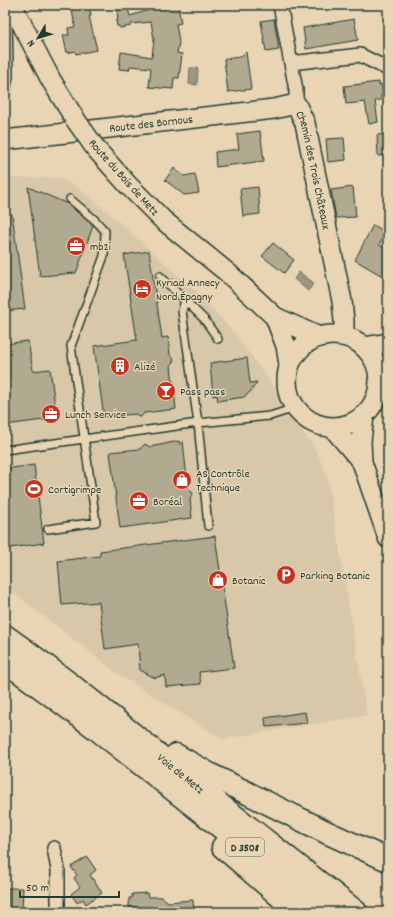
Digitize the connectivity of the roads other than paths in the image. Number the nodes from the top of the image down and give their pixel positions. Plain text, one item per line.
1 (8, 5) edge
2 (12, 5) edge
3 (280, 5) edge
4 (292, 63) junction
5 (388, 69) edge
6 (5, 97) edge
7 (296, 104) junction
8 (5, 140) edge
9 (70, 198) dead end
10 (160, 276) dead end
11 (184, 300) junction
12 (275, 317) junction
13 (344, 336) junction
14 (318, 337) junction
15 (218, 339) dead end
16 (388, 343) edge
17 (364, 347) junction
18 (289, 365) junction
19 (384, 369) edge
20 (295, 408) junction
21 (364, 416) junction
22 (198, 423) junction
23 (333, 428) junction
24 (85, 439) junction
25 (5, 450) edge
26 (362, 462) junction
27 (208, 526) dead end
28 (48, 529) dead end
29 (388, 538) edge
30 (5, 636) edge
31 (5, 661) edge
32 (29, 678) junction
33 (124, 726) junction
34 (54, 848) dead end
35 (388, 860) edge
36 (58, 912) edge
37 (298, 912) edge
38 (328, 912) edge
39 (356, 912) edge

1 - 6 lane
2 - 12 main road, Route du Bois de Metz, bridge
3 - 4 street, Chemin des Trois Châteaux
4 - 5 street
4 - 7 street, Chemin des Trois Châteaux
7 - 8 main road, Route des Bornous
7 - 13 main road, Chemin des Trois Châteaux
9 - 24 lane
10 - 11 lane
11 - 15 lane
11 - 22 lane
12 - 14 main road, Route du Bois de Metz
12 - 18 main road, Route du Bois de Metz
13 - 14 main road
13 - 17 main road
14 - 18 main road
16 - 17 main road
17 - 19 main road
18 - 20 main road
19 - 21 main road
20 - 22 lane
20 - 23 main road
21 - 23 main road
21 - 26 main road
22 - 24 lane
22 - 27 lane
23 - 26 main road
24 - 25 lane
24 - 28 lane
26 - 29 main road
30 - 33 highway, Voie de Metz / D 3508
31 - 32 highway, Voie de Metz / D 3508
32 - 37 highway
32 - 38 highway, Voie de Metz / D 3508
33 - 35 highway
33 - 39 highway, Voie de Metz / D 3508
34 - 36 street

